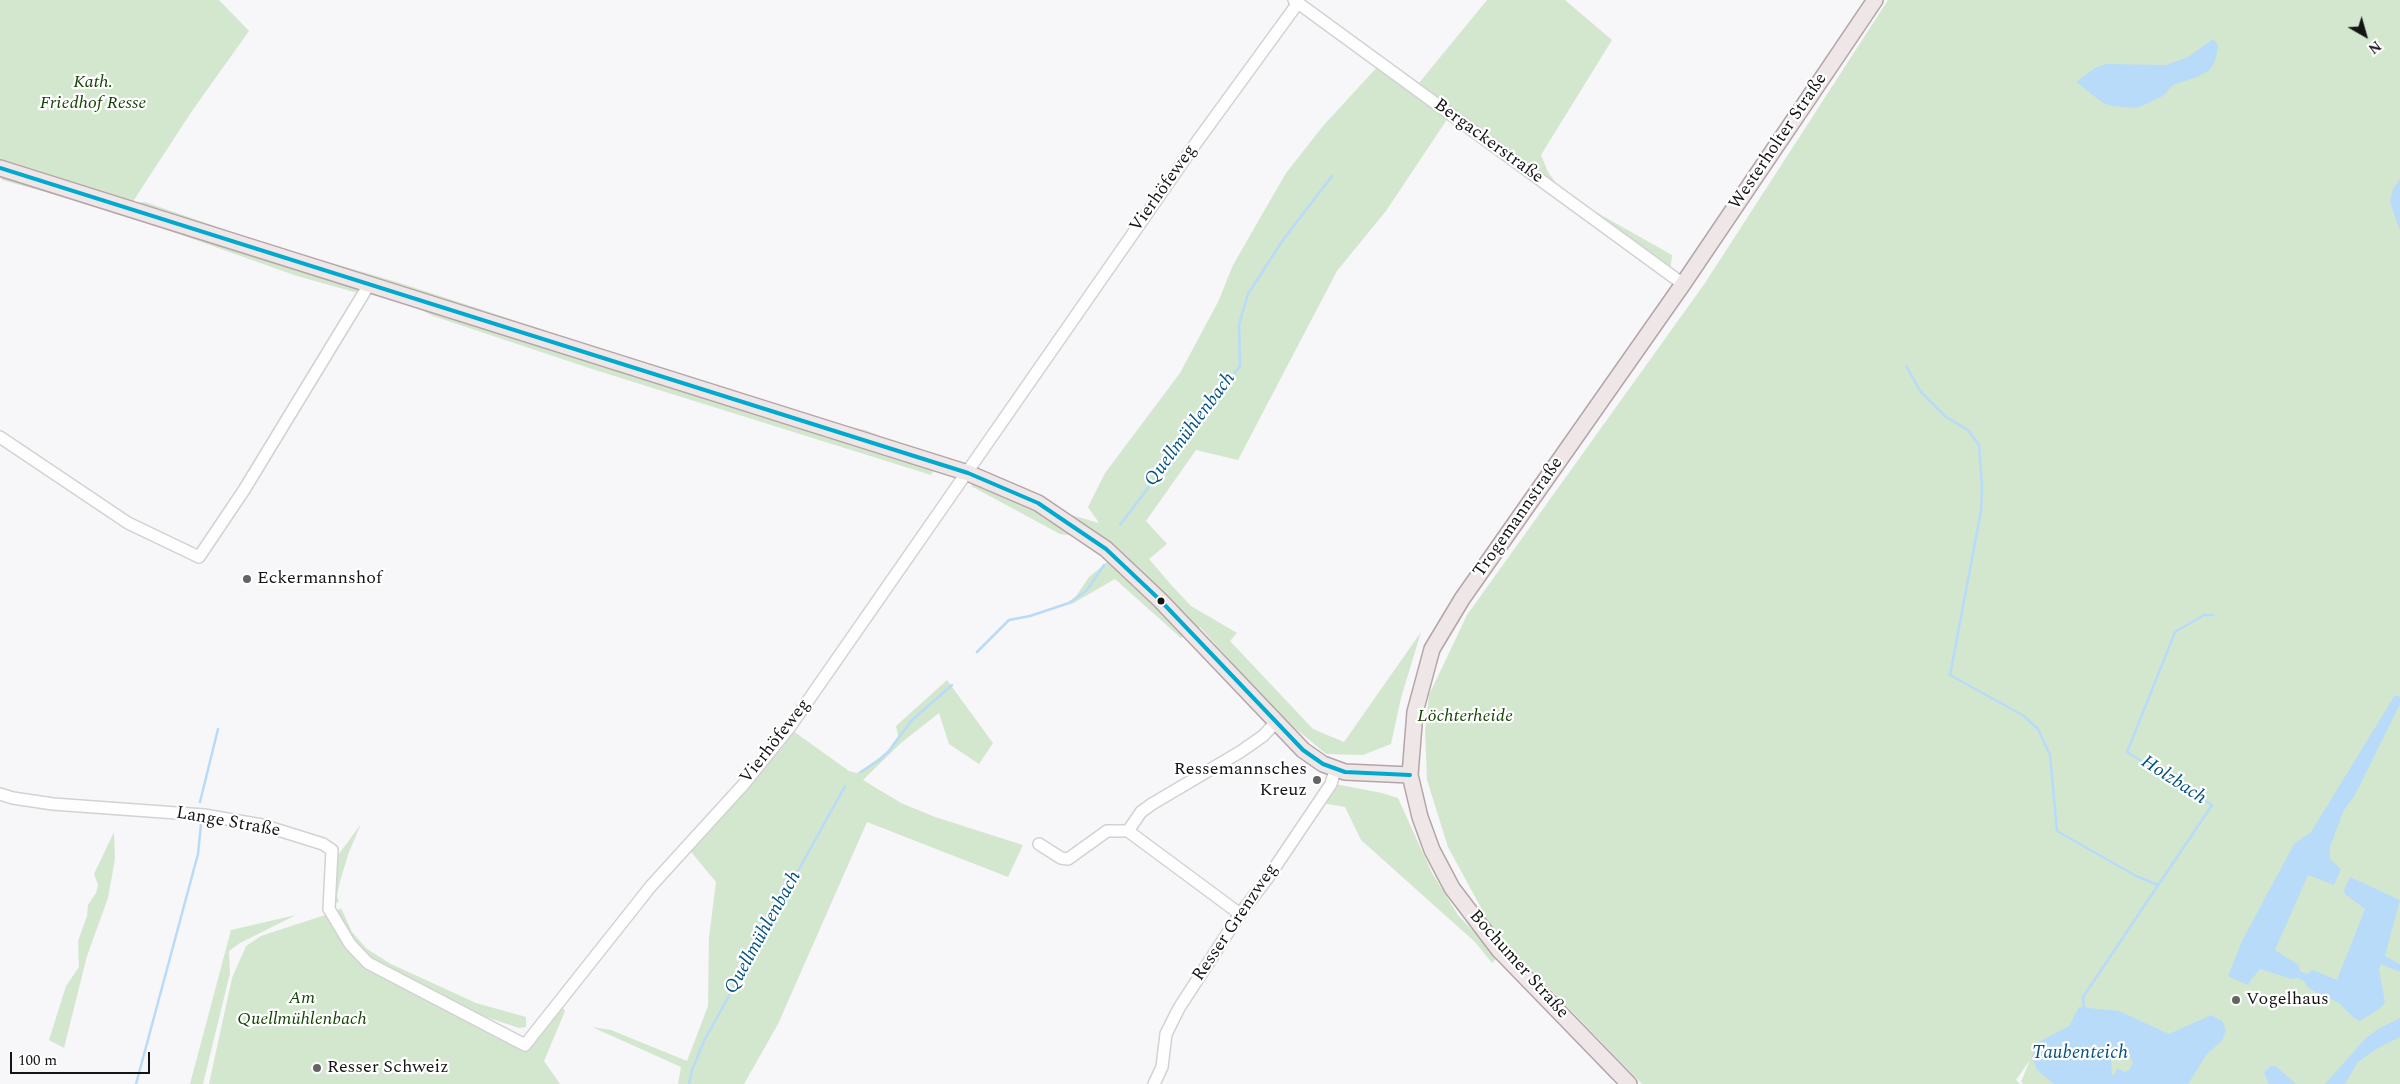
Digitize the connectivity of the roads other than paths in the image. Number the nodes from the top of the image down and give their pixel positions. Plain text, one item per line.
1 (1875, 0) edge
2 (1296, 2) edge
3 (0, 168) edge
4 (370, 283) junction
5 (1683, 284) junction
6 (0, 437) edge
7 (968, 472) junction
8 (1276, 720) junction
9 (1335, 770) junction
10 (1410, 775) junction
11 (0, 794) edge
12 (1128, 831) junction
13 (1039, 844) dead end
14 (1240, 914) junction
15 (525, 1045) joint
16 (1154, 1084) edge
17 (1629, 1084) edge

1 - 5 main road, Westerholter Straße
2 - 5 street, Bergackerstraße
2 - 7 street, Vierhöfeweg
3 - 4 main road
4 - 6 street
4 - 7 main road
5 - 10 main road, Trogemannstraße
7 - 8 main road
7 - 15 street, Vierhöfeweg
8 - 9 main road
8 - 12 street
9 - 10 main road
9 - 14 street, Resser Grenzweg
10 - 17 main road, Bochumer Straße
11 - 15 street, Lange Straße
12 - 13 street
12 - 14 street
14 - 16 street, Resser Grenzweg

